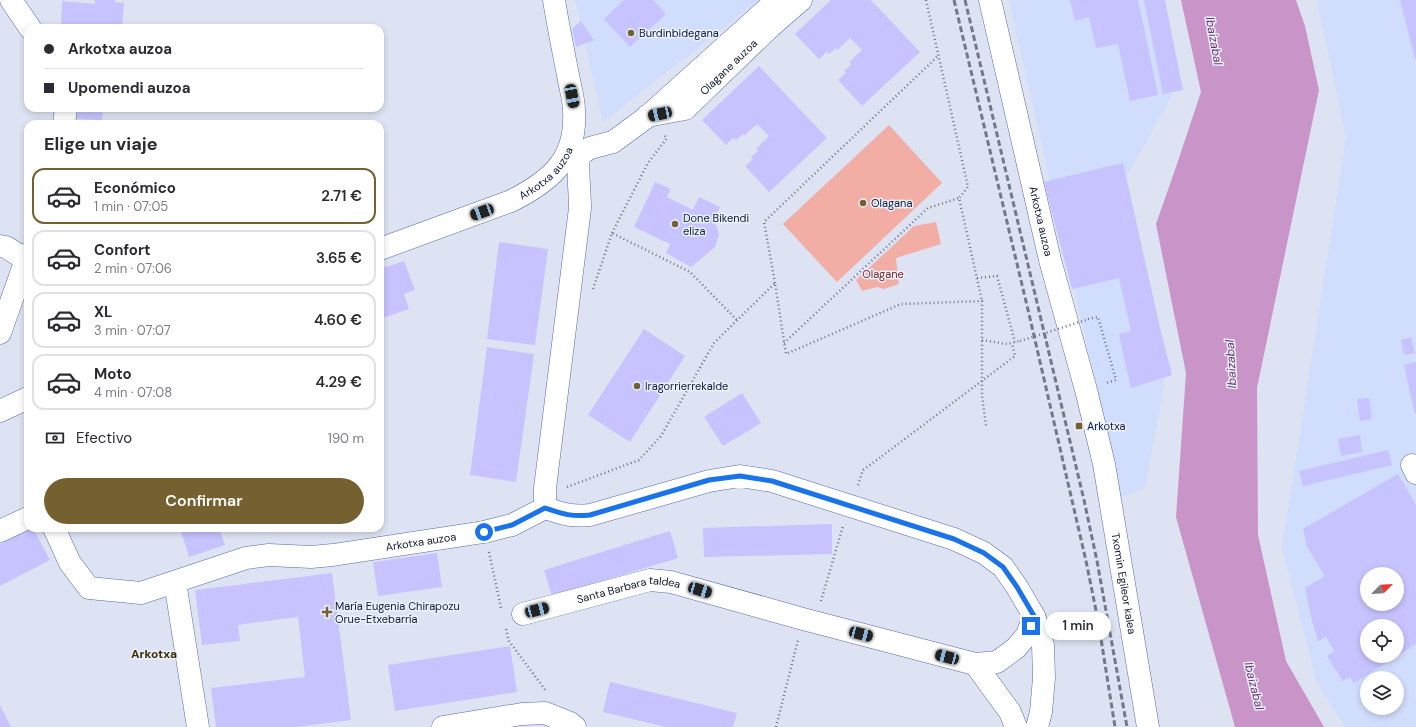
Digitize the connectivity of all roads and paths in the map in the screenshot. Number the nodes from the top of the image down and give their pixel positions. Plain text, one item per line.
1 (11, 0) edge
2 (554, 0) edge
3 (777, 0) edge
4 (800, 0) edge
5 (926, 0) edge
6 (990, 0) edge
7 (27, 24) edge
8 (938, 56) junction
9 (647, 116) junction
10 (574, 153) junction
11 (959, 198) junction
12 (612, 233) junction
13 (0, 246) edge
14 (384, 248) edge
15 (24, 256) edge
16 (24, 266) edge
17 (977, 278) junction
18 (774, 283) junction
19 (569, 293) junction
20 (982, 300) junction
21 (737, 320) junction
22 (0, 334) edge
23 (982, 340) junction
24 (1013, 342) junction
25 (784, 343) junction
26 (1086, 390) junction
27 (24, 400) edge
28 (0, 412) edge
29 (986, 426) dead end
30 (1098, 440) joint
31 (545, 498) junction
32 (849, 506) junction
33 (24, 520) edge
34 (0, 531) edge
35 (56, 532) edge
36 (175, 582) junction
37 (821, 602) dead end
38 (523, 614) dead end
39 (1034, 616) junction
40 (803, 619) junction
41 (975, 664) junction
42 (198, 727) edge
43 (443, 727) edge
44 (575, 727) edge
45 (776, 727) edge
46 (1016, 727) edge
47 (1037, 727) edge
48 (1148, 727) edge

1 - 7 street
2 - 10 street, Arkotxa auzoa
3 - 9 street, Arkotxa auzoa
4 - 9 street, Olagane auzoa
5 - 8 path
6 - 26 street, Arkotxa auzoa
8 - 11 path
8 - 18 path
9 - 10 street, Arkotxa auzoa
9 - 12 path
10 - 14 street, Arkotxa auzoa
10 - 19 street
11 - 17 path
11 - 25 path
12 - 19 path
12 - 21 path
13 - 15 street
16 - 22 street
17 - 20 path
17 - 24 path
18 - 21 path
18 - 25 path
19 - 31 street
20 - 23 path
20 - 25 path
21 - 31 path
23 - 24 path, bridge
23 - 29 path
24 - 26 path, bridge
24 - 32 path, bridge
26 - 30 street, Arkotxa auzoa
27 - 28 street
30 - 48 street, Txomin Egileor kalea
31 - 32 street
31 - 36 street, Arkotxa auzoa
32 - 37 path
32 - 39 street
33 - 34 street
35 - 36 street, Arkotxa auzoa
36 - 42 street
38 - 40 street, Santa Barbara taldea
39 - 41 street, Santa Barbara taldea
39 - 47 street
40 - 41 street, Santa Barbara taldea
40 - 45 path
41 - 46 street
43 - 44 street

